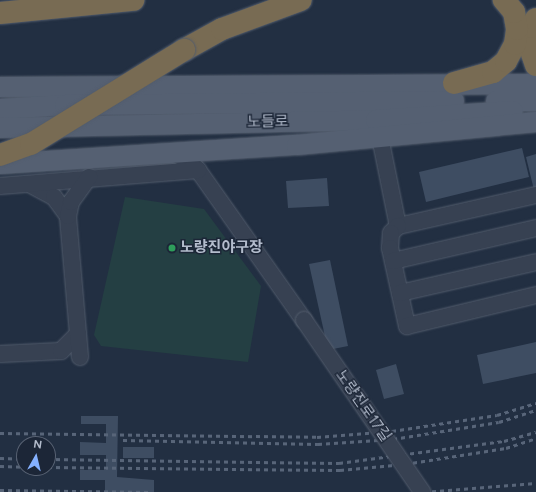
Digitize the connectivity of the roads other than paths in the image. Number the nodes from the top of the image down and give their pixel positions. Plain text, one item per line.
1 (133, 0) edge
2 (301, 0) edge
3 (504, 0) edge
4 (0, 13) edge
5 (536, 19) edge
6 (536, 65) edge
7 (454, 83) junction
8 (536, 84) edge
9 (0, 87) edge
10 (536, 100) edge
11 (0, 109) edge
12 (536, 111) edge
13 (536, 122) edge
14 (0, 128) edge
15 (380, 137) junction
16 (208, 150) junction
17 (172, 153) junction
18 (0, 155) edge
19 (0, 164) edge
20 (198, 170) junction
21 (89, 177) junction
22 (30, 184) junction
23 (0, 186) edge
24 (536, 195) edge
25 (68, 216) junction
26 (398, 226) junction
27 (536, 228) edge
28 (392, 261) junction
29 (536, 262) edge
30 (400, 293) junction
31 (536, 295) edge
32 (78, 334) junction
33 (0, 354) edge
34 (80, 357) dead end
35 (422, 492) edge

1 - 4 highway
2 - 18 highway, bridge
3 - 7 highway
5 - 6 highway
7 - 8 main road
7 - 9 main road
10 - 11 main road, 노들로
12 - 14 main road, 노들로
13 - 15 main road
15 - 16 main road
15 - 26 street
16 - 17 main road
16 - 20 street
17 - 19 main road
17 - 20 street, 노량진로17길
20 - 21 street
20 - 35 street, 노량진로17길, bridge
21 - 22 street
21 - 25 street
22 - 23 street
22 - 25 street
24 - 26 street
25 - 32 street
26 - 28 street
27 - 28 street
28 - 30 street
29 - 30 street
30 - 31 street
32 - 33 street
32 - 34 street

